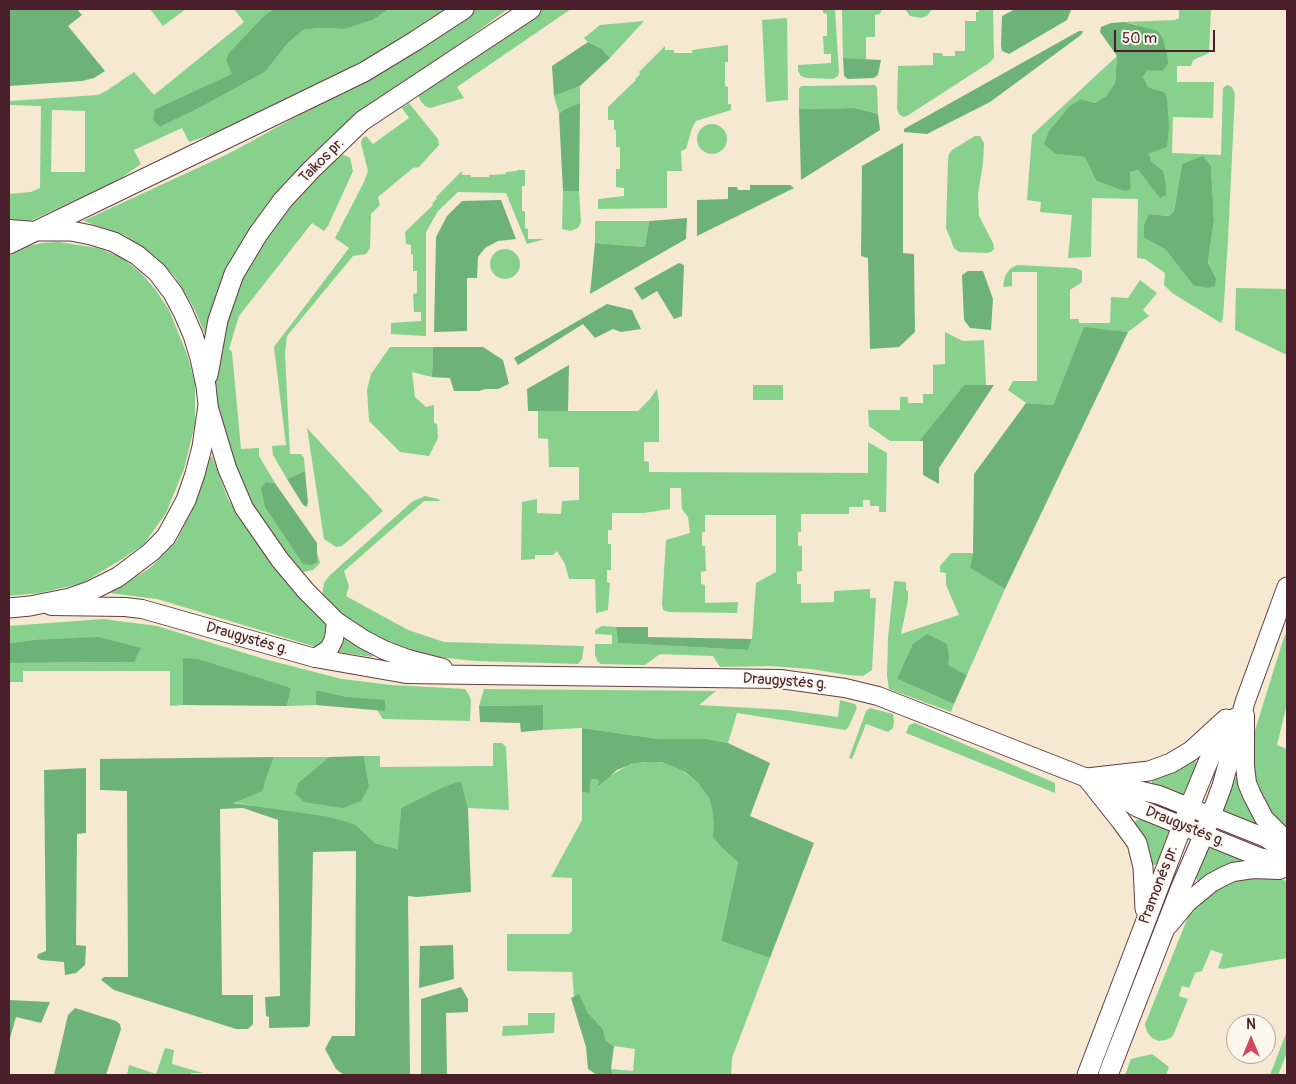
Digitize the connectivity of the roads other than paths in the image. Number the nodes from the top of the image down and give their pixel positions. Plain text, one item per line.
1 (464, 9) edge
2 (532, 9) edge
3 (9, 229) edge
4 (36, 231) junction
5 (9, 244) edge
6 (206, 386) junction
7 (208, 405) junction
8 (1287, 587) edge
9 (30, 606) junction
10 (9, 608) edge
11 (336, 621) junction
12 (315, 658) junction
13 (465, 674) junction
14 (1245, 702) junction
15 (1087, 778) junction
16 (1189, 808) junction
17 (1211, 816) junction
18 (1182, 826) junction
19 (1204, 834) junction
20 (1287, 841) edge
21 (1287, 852) edge
22 (1287, 864) edge
23 (1287, 870) edge
24 (1146, 919) junction
25 (1164, 931) junction
26 (1087, 1075) edge
27 (1108, 1075) edge

1 - 4 main road
2 - 6 main road, Taikos pr.
3 - 4 main road
4 - 5 main road
4 - 6 main road
6 - 7 main road
7 - 9 main road
7 - 11 main road, Draugystės g.
8 - 14 main road, Pramonės pr.
9 - 10 main road
9 - 12 main road, Draugystės g.
11 - 12 main road
11 - 13 main road, Draugystės g.
12 - 13 main road, Draugystės g.
13 - 15 main road, Draugystės g.
14 - 15 main road
14 - 16 main road, Pramonės pr.
14 - 17 main road, Pramonės pr.
14 - 20 main road
15 - 16 main road, Draugystės g.
15 - 18 main road, Draugystės g.
15 - 24 main road
16 - 17 main road, Draugystės g.
16 - 18 main road, Pramonės pr.
17 - 19 main road, Pramonės pr.
17 - 21 main road, Draugystės g.
18 - 19 main road, Draugystės g.
18 - 24 main road, Pramonės pr.
19 - 22 main road, Draugystės g.
19 - 25 main road, Pramonės pr.
23 - 25 main road
24 - 26 main road, Pramonės pr.
25 - 27 main road, Pramonės pr.

